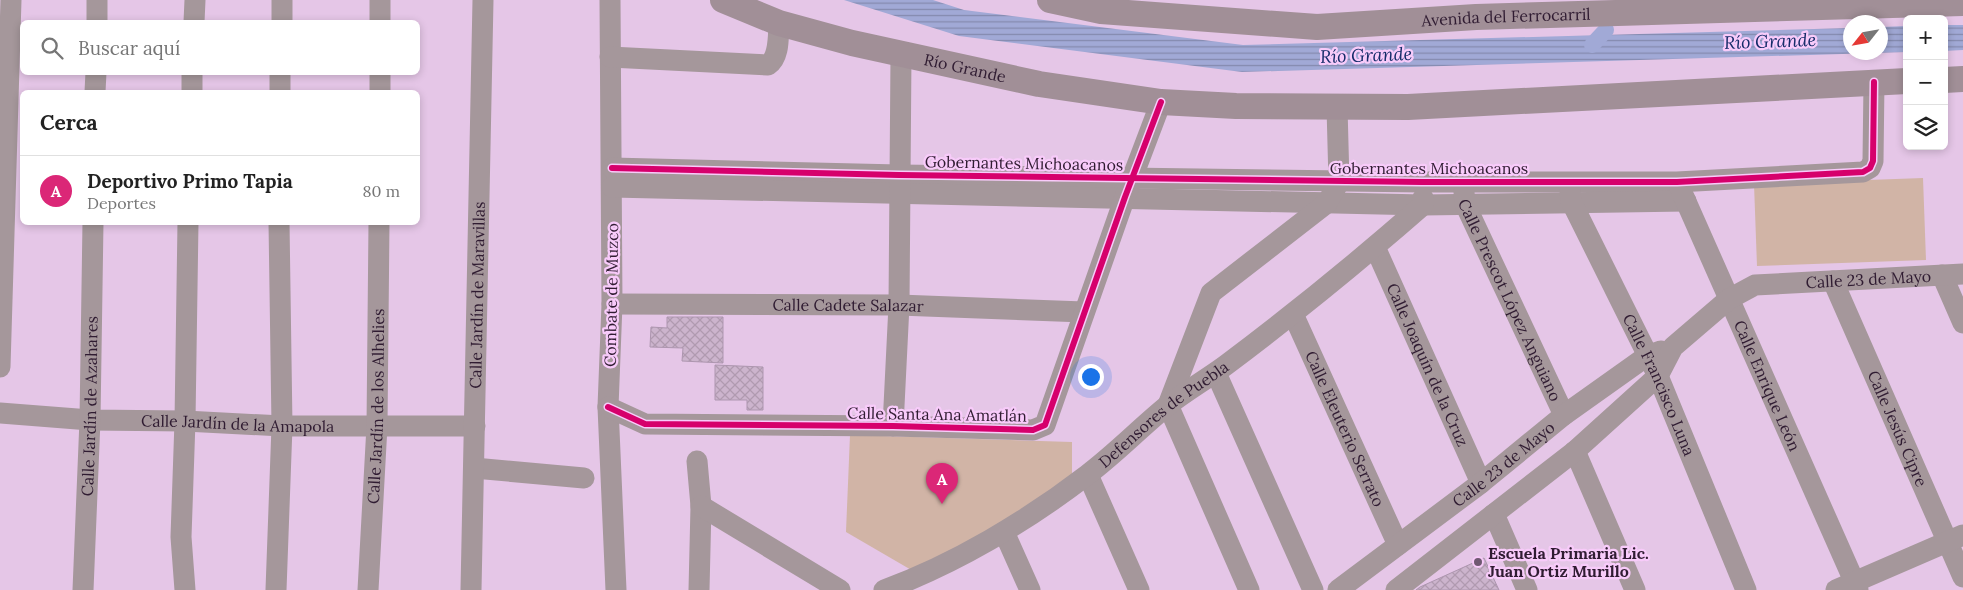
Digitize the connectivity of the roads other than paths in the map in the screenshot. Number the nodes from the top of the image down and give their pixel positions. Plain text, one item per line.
1 (11, 0) edge
2 (97, 0) edge
3 (195, 0) edge
4 (282, 0) edge
5 (380, 0) edge
6 (483, 0) edge
7 (610, 0) edge
8 (723, 0) edge
9 (1050, 0) edge
10 (1963, 3) edge
11 (97, 20) edge
12 (194, 20) edge
13 (282, 20) edge
14 (380, 20) edge
15 (779, 23) junction
16 (901, 54) junction
17 (610, 57) junction
18 (96, 75) edge
19 (192, 75) edge
20 (280, 75) edge
21 (380, 75) edge
22 (1963, 79) edge
23 (1948, 80) edge
24 (1903, 81) edge
25 (1874, 82) junction
26 (95, 90) edge
27 (192, 90) edge
28 (280, 90) edge
29 (380, 90) edge
30 (1162, 102) junction
31 (1338, 106) junction
32 (14, 169) edge
33 (612, 177) junction
34 (1339, 182) junction
35 (1422, 182) junction
36 (1463, 182) junction
37 (1677, 182) junction
38 (899, 183) junction
39 (1128, 187) junction
40 (1570, 192) junction
41 (1686, 201) junction
42 (1327, 203) junction
43 (1464, 204) junction
44 (1423, 205) junction
45 (93, 225) edge
46 (188, 225) edge
47 (279, 225) edge
48 (379, 225) edge
49 (1375, 247) junction
50 (1963, 274) edge
51 (1942, 275) junction
52 (1833, 281) junction
53 (1729, 299) junction
54 (612, 304) junction
55 (899, 305) junction
56 (1084, 312) junction
57 (1293, 314) junction
58 (1963, 323) edge
59 (1673, 347) junction
60 (1647, 356) junction
61 (0, 367) edge
62 (1216, 373) junction
63 (1658, 376) junction
64 (1168, 405) junction
65 (608, 406) junction
66 (0, 413) edge
67 (1564, 415) junction
68 (90, 420) junction
69 (185, 421) junction
70 (282, 426) junction
71 (377, 426) junction
72 (475, 426) junction
73 (893, 426) junction
74 (1575, 451) junction
75 (697, 461) dead end
76 (474, 468) junction
77 (1088, 475) junction
78 (584, 478) dead end
79 (1482, 482) junction
80 (700, 506) junction
81 (1494, 514) junction
82 (1004, 532) junction
83 (1955, 539) edge
84 (1398, 545) junction
85 (1963, 576) edge
86 (919, 584) edge
87 (1850, 587) edge
88 (83, 590) edge
89 (185, 590) edge
90 (276, 590) edge
91 (368, 590) edge
92 (471, 590) edge
93 (616, 590) edge
94 (699, 590) edge
95 (840, 590) edge
96 (884, 590) edge
97 (1030, 590) edge
98 (1139, 590) edge
99 (1249, 590) edge
100 (1313, 590) edge
101 (1338, 590) edge
102 (1396, 590) edge
103 (1527, 590) edge
104 (1635, 590) edge
105 (1746, 590) edge

1 - 32 street
2 - 11 street
3 - 12 street
4 - 13 street
5 - 14 street
6 - 72 street, Calle Jardín de Maravillas
7 - 17 street, Combate de Muzco
8 - 15 main road, Río Grande
9 - 10 main road, Avenida del Ferrocarril
15 - 16 main road, Río Grande
15 - 17 street
16 - 30 main road, Río Grande
16 - 38 street
17 - 33 street, Combate de Muzco
18 - 26 street
19 - 27 street
20 - 28 street
21 - 29 street
22 - 23 main road
24 - 25 main road, Río Grande
25 - 31 main road, Río Grande
25 - 37 street, Gobernantes Michoacanos
30 - 31 main road, Río Grande
30 - 39 street, Calle Santa Ana Amatlán
31 - 34 street
32 - 61 street
33 - 38 street, Gobernantes Michoacanos
33 - 54 street, Combate de Muzco
34 - 35 street, Gobernantes Michoacanos
34 - 39 street, Gobernantes Michoacanos
34 - 42 street
35 - 36 street, Gobernantes Michoacanos
35 - 44 street
36 - 40 street, Gobernantes Michoacanos
36 - 43 street, Calle Prescot López Anguiano
37 - 40 street, Gobernantes Michoacanos
37 - 41 street, Calle Enrique León
38 - 39 street, Gobernantes Michoacanos
38 - 55 street
39 - 42 street, Gobernantes Michoacanos
39 - 56 street, Calle Santa Ana Amatlán
40 - 41 street, Gobernantes Michoacanos
40 - 43 street, Gobernantes Michoacanos
40 - 60 street, Calle Francisco Luna
41 - 53 street, Calle Enrique León
42 - 44 street, Gobernantes Michoacanos
42 - 64 street
43 - 44 street, Gobernantes Michoacanos
43 - 67 street, Calle Prescot López Anguiano
44 - 49 street, Defensores de Puebla
45 - 68 street, Calle Jardín de Azahares
46 - 69 street
47 - 70 street
48 - 71 street, Calle Jardín de los Alhelies
49 - 57 street, Defensores de Puebla
49 - 79 street, Calle Joaquín de la Cruz
50 - 51 street, Calle 23 de Mayo
51 - 52 street, Calle 23 de Mayo
51 - 58 street
52 - 53 street, Calle 23 de Mayo
52 - 83 street, Calle Jesús Cipre
53 - 59 street, Calle 23 de Mayo
53 - 87 street, Calle Enrique León
54 - 55 street, Calle Cadete Salazar
54 - 65 street, Combate de Muzco
55 - 56 street, Calle Cadete Salazar
55 - 73 street
56 - 73 street, Calle Santa Ana Amatlán
57 - 62 street, Defensores de Puebla
57 - 84 street, Calle Eleuterio Serrato
59 - 60 street, Calle 23 de Mayo
59 - 63 street, Calle 23 de Mayo
60 - 63 street, Calle Francisco Luna
60 - 67 street, Calle 23 de Mayo
62 - 64 street, Defensores de Puebla
62 - 100 street
63 - 74 street, Calle 23 de Mayo
63 - 105 street, Calle Francisco Luna
64 - 77 street, Defensores de Puebla
64 - 99 street
65 - 73 street, Calle Santa Ana Amatlán
65 - 93 street, Combate de Muzco
66 - 68 street, Calle Jardín de la Amapola
67 - 79 street, Calle 23 de Mayo
68 - 69 street, Calle Jardín de la Amapola
68 - 88 street, Calle Jardín de Azahares
69 - 70 street, Calle Jardín de la Amapola
69 - 89 street
70 - 71 street, Calle Jardín de la Amapola
70 - 90 street
71 - 72 street, Calle Jardín de la Amapola
71 - 91 street, Calle Jardín de los Alhelies
72 - 76 street, Calle Jardín de Maravillas
74 - 81 street, Calle 23 de Mayo
74 - 104 street
75 - 80 street
76 - 78 street
76 - 92 street, Calle Jardín de Maravillas
77 - 82 street, Defensores de Puebla
77 - 98 street
79 - 84 street, Calle 23 de Mayo
80 - 94 street
80 - 95 street
81 - 102 street, Calle 23 de Mayo
81 - 103 street
82 - 86 street, Defensores de Puebla
82 - 97 street
83 - 85 street, Calle Jesús Cipre
83 - 87 street
84 - 101 street, Calle 23 de Mayo
86 - 96 street, Defensores de Puebla

